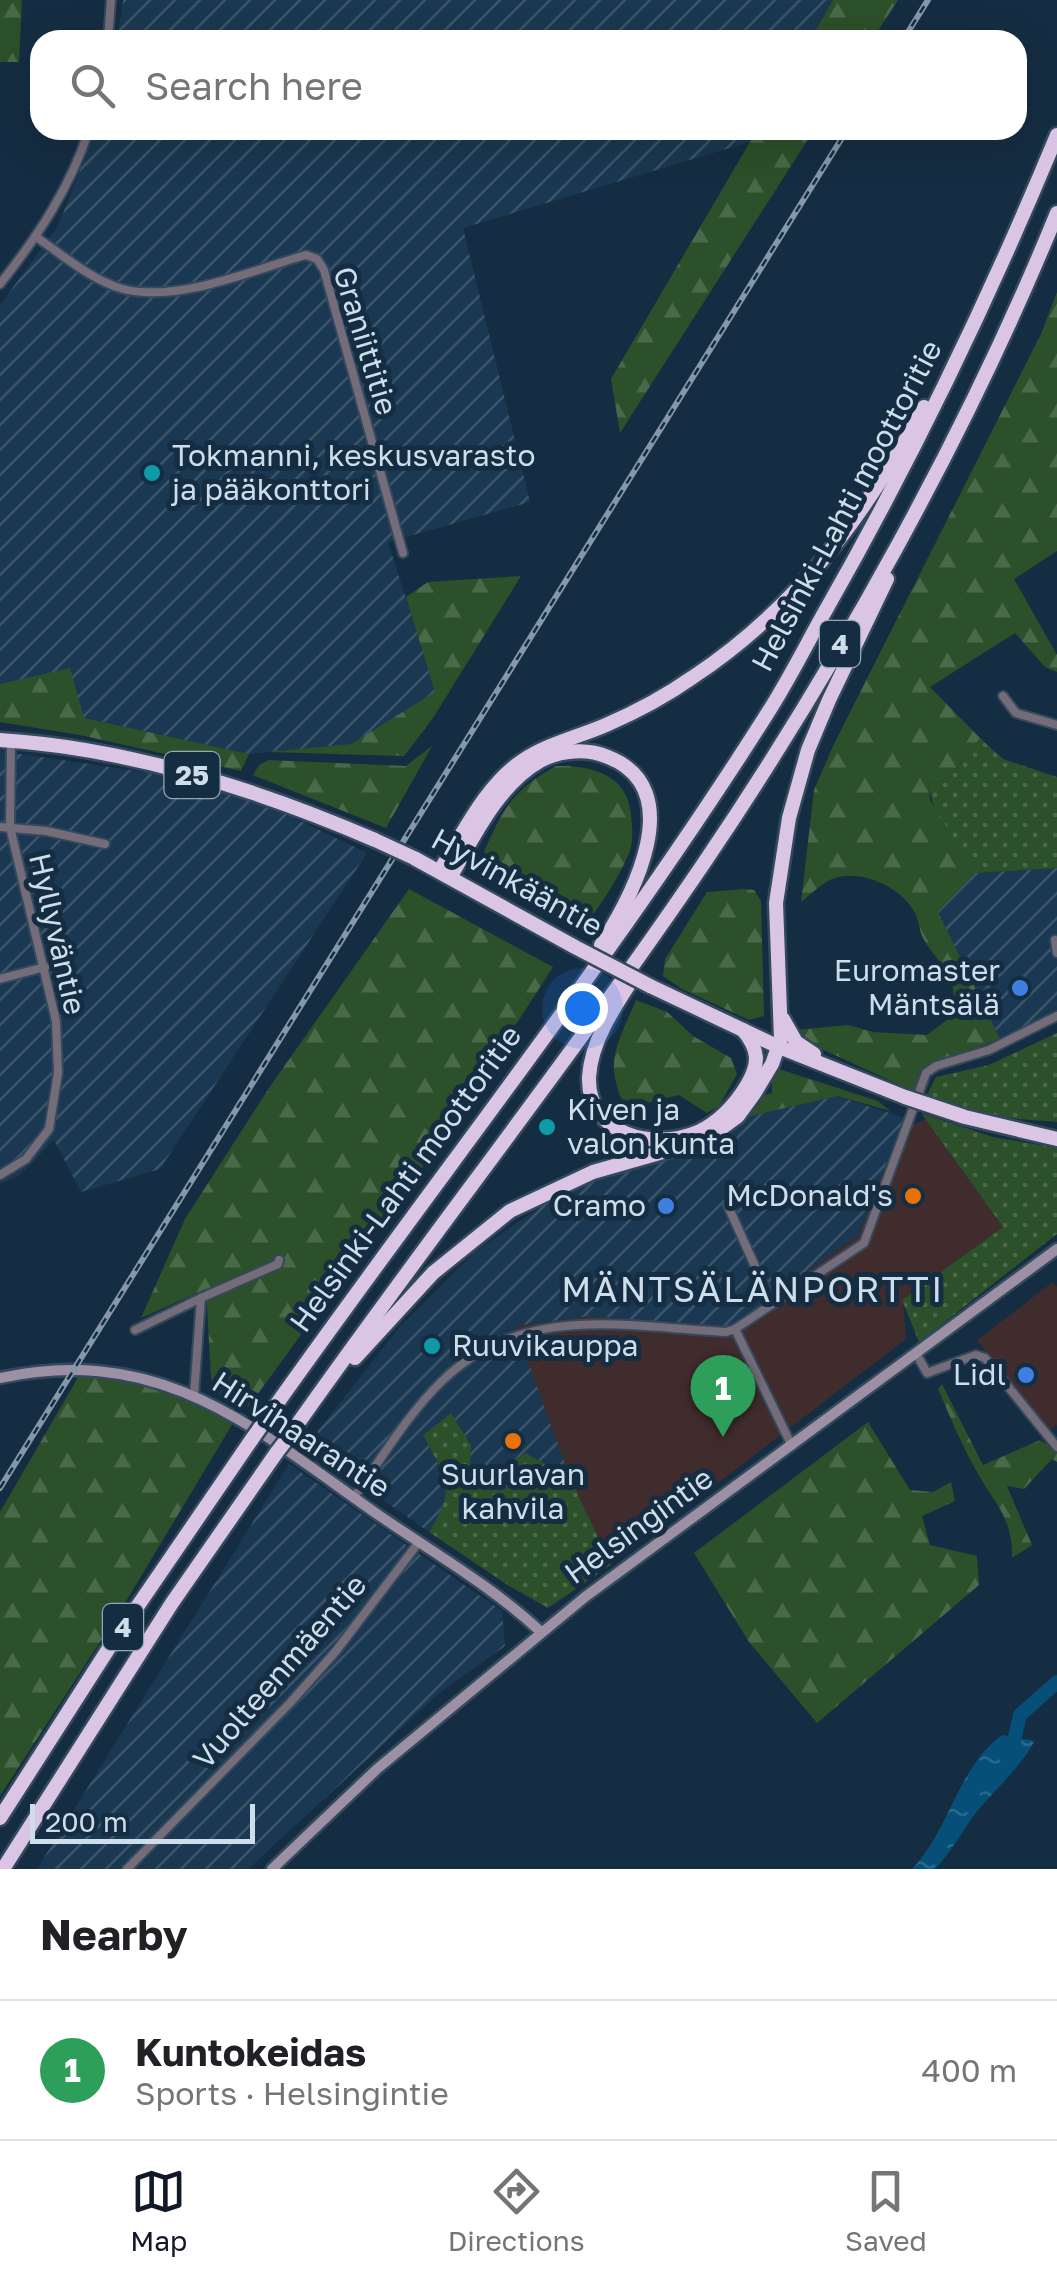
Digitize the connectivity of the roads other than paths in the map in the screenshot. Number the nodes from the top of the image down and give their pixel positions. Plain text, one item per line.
1 (111, 0) edge
2 (109, 30) edge
3 (1057, 135) edge
4 (85, 140) edge
5 (1057, 213) edge
6 (36, 237) junction
7 (0, 284) edge
8 (961, 353) junction
9 (950, 443) junction
10 (402, 553) dead end
11 (1004, 696) dead end
12 (1057, 724) edge
13 (6, 740) edge
14 (5, 827) edge
15 (106, 844) dead end
16 (702, 866) junction
17 (445, 873) junction
18 (1055, 940) edge
19 (1057, 953) edge
20 (46, 967) junction
21 (0, 978) edge
22 (780, 1006) junction
23 (1057, 1016) edge
24 (742, 1030) junction
25 (780, 1047) junction
26 (849, 1075) junction
27 (513, 1080) junction
28 (993, 1124) junction
29 (1057, 1129) edge
30 (1057, 1139) edge
31 (0, 1175) edge
32 (728, 1206) dead end
33 (1057, 1249) edge
34 (279, 1260) dead end
35 (201, 1298) junction
36 (772, 1304) junction
37 (735, 1329) junction
38 (134, 1330) dead end
39 (917, 1355) junction
40 (0, 1378) edge
41 (318, 1394) junction
42 (194, 1395) junction
43 (792, 1446) junction
44 (1057, 1447) edge
45 (354, 1498) junction
46 (419, 1542) junction
47 (541, 1632) junction
48 (0, 1818) edge
49 (3, 1869) edge
50 (128, 1869) edge
51 (272, 1869) edge

1 - 2 street
3 - 8 highway, Helsinki-Lahti moottoritie / 4
4 - 6 street
5 - 9 highway, Helsinki-Lahti moottoritie / 4
6 - 7 street
6 - 10 street, Graniittitie
8 - 17 highway
8 - 27 highway, Helsinki-Lahti moottoritie / 4
9 - 16 highway, Helsinki-Lahti moottoritie / 4
9 - 22 highway
11 - 12 street
13 - 14 street, Hyllyväntie
13 - 17 highway, Hyvinkääntie / 25, bridge
14 - 15 street
14 - 20 street, Hyllyväntie
16 - 24 highway
16 - 41 highway, Helsinki-Lahti moottoritie / 4
17 - 24 highway, Hyvinkääntie / 25, bridge
17 - 27 highway
18 - 19 street
20 - 21 street
20 - 31 street, Hyllyväntie
22 - 25 highway
22 - 26 highway
23 - 36 street
24 - 25 highway, Hyvinkääntie / 25
25 - 26 highway, Hyvinkääntie / 25
25 - 41 highway
26 - 28 highway, Hyvinkääntie / 25, bridge
27 - 48 highway, Helsinki-Lahti moottoritie / 4, bridge
28 - 29 highway, Hyvinkääntie / 25
28 - 30 highway, Hyvinkääntie / 25
32 - 36 street
33 - 39 main road, Helsingintie
34 - 35 street
35 - 38 street
35 - 42 street
36 - 37 street
37 - 43 street
37 - 45 street
39 - 43 main road, Helsingintie
39 - 44 street
40 - 42 main road, Hirvihaarantie
41 - 49 highway, Helsinki-Lahti moottoritie / 4, bridge
42 - 45 main road, Hirvihaarantie
43 - 47 main road, Helsingintie
45 - 46 main road, Hirvihaarantie
46 - 47 main road, Hirvihaarantie
46 - 50 street, Vuolteenmäentie
47 - 51 main road, Helsingintie

